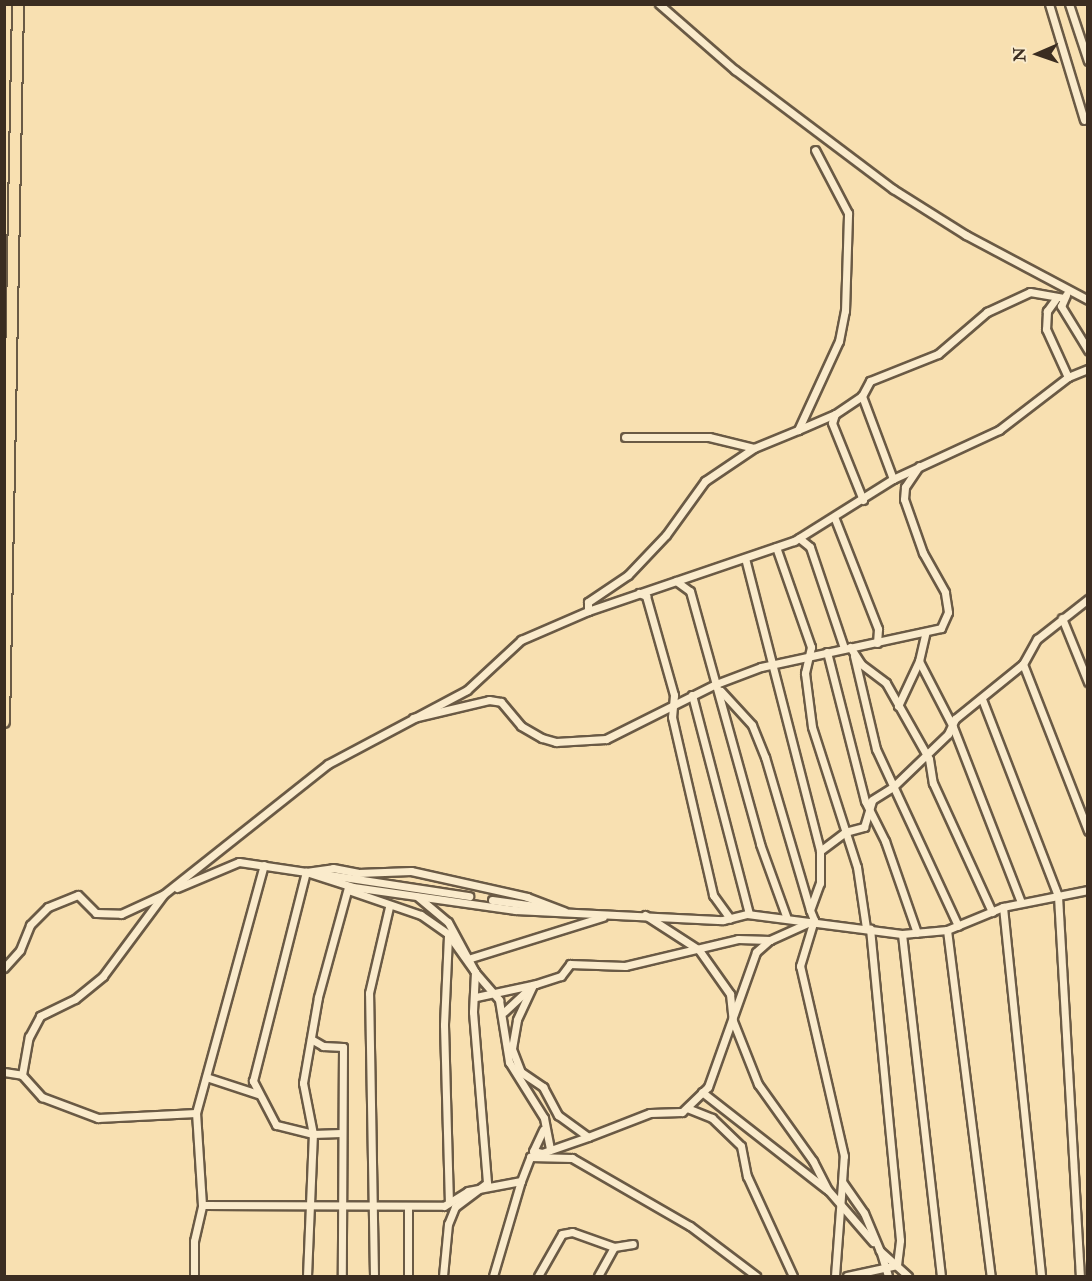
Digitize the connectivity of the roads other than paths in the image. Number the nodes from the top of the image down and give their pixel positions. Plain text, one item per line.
1 (18, 4) edge
2 (659, 4) edge
3 (1049, 4) edge
4 (1069, 4) edge
5 (1088, 62) edge
6 (1084, 120) dead end
7 (815, 150) dead end
8 (1070, 290) junction
9 (1059, 299) junction
10 (1088, 300) edge
11 (1088, 350) edge
12 (1088, 369) edge
13 (1068, 377) junction
14 (862, 396) junction
15 (835, 414) junction
16 (798, 430) junction
17 (625, 437) dead end
18 (754, 448) junction
19 (921, 465) junction
20 (893, 479) junction
21 (863, 500) junction
22 (835, 519) junction
23 (799, 538) junction
24 (776, 547) junction
25 (745, 558) junction
26 (676, 581) junction
27 (639, 594) junction
28 (1088, 599) edge
29 (588, 611) junction
30 (1062, 618) junction
31 (925, 634) junction
32 (877, 644) junction
33 (849, 650) junction
34 (827, 652) junction
35 (808, 657) junction
36 (919, 661) junction
37 (773, 664) junction
38 (1023, 664) junction
39 (1088, 682) edge
40 (716, 684) junction
41 (720, 691) junction
42 (692, 695) junction
43 (982, 699) junction
44 (674, 704) junction
45 (898, 706) junction
46 (413, 718) junction
47 (4, 722) edge
48 (952, 727) junction
49 (926, 755) junction
50 (894, 786) junction
51 (870, 808) junction
52 (1088, 831) edge
53 (845, 832) junction
54 (820, 851) junction
55 (261, 865) junction
56 (306, 872) junction
57 (348, 888) junction
58 (1088, 890) edge
59 (164, 894) junction
60 (415, 895) junction
61 (1058, 896) junction
62 (1021, 902) junction
63 (389, 907) junction
64 (1003, 907) junction
65 (560, 910) junction
66 (810, 910) junction
67 (992, 912) junction
68 (570, 914) junction
69 (612, 914) junction
70 (644, 914) junction
71 (749, 914) junction
72 (786, 916) junction
73 (730, 918) junction
74 (814, 920) junction
75 (958, 926) junction
76 (868, 928) junction
77 (946, 930) junction
78 (917, 933) junction
79 (448, 934) junction
80 (902, 934) junction
81 (770, 940) junction
82 (699, 950) junction
83 (471, 957) junction
84 (4, 968) edge
85 (475, 972) junction
86 (533, 985) junction
87 (492, 993) junction
88 (476, 997) junction
89 (504, 1012) junction
90 (733, 1022) junction
91 (311, 1039) junction
92 (4, 1072) edge
93 (22, 1075) junction
94 (206, 1077) junction
95 (702, 1092) junction
96 (258, 1094) junction
97 (687, 1108) junction
98 (196, 1113) junction
99 (543, 1130) junction
100 (341, 1133) junction
101 (313, 1134) junction
102 (588, 1137) junction
103 (550, 1149) junction
104 (520, 1181) junction
105 (842, 1182) junction
106 (477, 1189) junction
107 (828, 1190) junction
108 (449, 1202) junction
109 (202, 1205) junction
110 (373, 1206) junction
111 (408, 1206) junction
112 (341, 1207) junction
113 (842, 1207) junction
114 (307, 1208) junction
115 (633, 1244) dead end
116 (614, 1246) junction
117 (880, 1251) junction
118 (897, 1265) junction
119 (887, 1274) edge
120 (194, 1276) edge
121 (307, 1276) edge
122 (342, 1276) edge
123 (374, 1276) edge
124 (408, 1276) edge
125 (443, 1276) edge
126 (493, 1276) edge
127 (538, 1276) edge
128 (598, 1276) edge
129 (756, 1276) edge
130 (793, 1276) edge
131 (835, 1276) edge
132 (847, 1276) edge
133 (908, 1276) edge
134 (941, 1276) edge
135 (991, 1276) edge
136 (1041, 1276) edge
137 (1080, 1276) edge

1 - 47 highway
2 - 8 street
3 - 6 street
4 - 5 street
7 - 16 street
8 - 9 street
8 - 10 street
9 - 11 street
9 - 13 street
9 - 14 street
12 - 13 street
13 - 19 street
14 - 15 street
14 - 20 street
15 - 16 street
15 - 21 street
16 - 18 street
17 - 18 street
18 - 29 street
19 - 20 street
19 - 31 street
20 - 21 street
21 - 22 street
22 - 23 street
22 - 32 street
23 - 24 street
23 - 33 street
24 - 25 street
24 - 35 street
25 - 26 street
25 - 37 street
26 - 27 street
26 - 40 street
27 - 29 street
27 - 44 street
28 - 30 street
29 - 46 street
30 - 38 street
30 - 39 street
31 - 32 street
31 - 36 street
32 - 33 street
33 - 34 street
33 - 45 street
33 - 50 street
34 - 35 street
34 - 51 street
35 - 37 street
35 - 53 street
36 - 45 street
36 - 48 street
37 - 40 street
37 - 54 street
38 - 43 street
38 - 52 street
40 - 41 street
40 - 42 street
41 - 66 street
41 - 72 street
42 - 44 street
42 - 71 street
43 - 48 street
43 - 61 street
44 - 46 street
44 - 73 street
45 - 49 street
46 - 59 street
48 - 49 street
48 - 62 street
49 - 50 street
49 - 67 street
50 - 51 street
50 - 75 street
51 - 53 street
51 - 78 street
53 - 54 street
53 - 76 street
54 - 66 street
55 - 56 street
55 - 59 street
55 - 94 street
56 - 57 street
56 - 65 street
56 - 65 street
56 - 96 street
57 - 60 street
57 - 63 street
57 - 91 street
58 - 61 street
59 - 84 street
59 - 93 street
60 - 68 street
60 - 83 street
61 - 62 street
61 - 137 street
62 - 64 street
63 - 79 street
63 - 110 street
64 - 67 street
64 - 136 street
65 - 68 street
66 - 74 street
67 - 75 street
68 - 69 street
69 - 70 street
69 - 83 street
70 - 73 street
70 - 82 street
71 - 72 street
71 - 73 street
72 - 74 street
74 - 76 street
74 - 81 street
74 - 105 street
75 - 77 street
76 - 80 street
76 - 118 street
77 - 78 street
77 - 135 street
78 - 80 street
79 - 85 street
79 - 108 street
80 - 134 street
81 - 82 street
81 - 90 street
82 - 86 street
82 - 90 street
83 - 85 street
85 - 87 street
85 - 88 street
86 - 87 street
86 - 89 street
86 - 102 street
87 - 88 street
87 - 89 street
88 - 106 street
89 - 99 street
90 - 95 street
90 - 107 street
91 - 100 street
91 - 101 street
92 - 93 street
93 - 98 street
94 - 96 street
94 - 98 street
95 - 97 street
95 - 107 street
96 - 101 street
97 - 102 street
97 - 130 street
98 - 109 street
99 - 103 street
99 - 103 street
100 - 101 street
100 - 112 street
101 - 114 street
102 - 103 street
104 - 106 street
104 - 126 street
104 - 129 street
105 - 113 street
105 - 117 street
106 - 108 street
106 - 125 street
107 - 113 street
108 - 111 street
109 - 114 street
109 - 120 street
110 - 111 street
110 - 112 street
110 - 123 street
111 - 124 street
112 - 114 street
112 - 122 street
113 - 117 street
113 - 131 street
114 - 121 street
115 - 116 street
116 - 127 street
116 - 128 street
117 - 118 street
117 - 119 street
118 - 119 street
118 - 133 street
119 - 132 street

